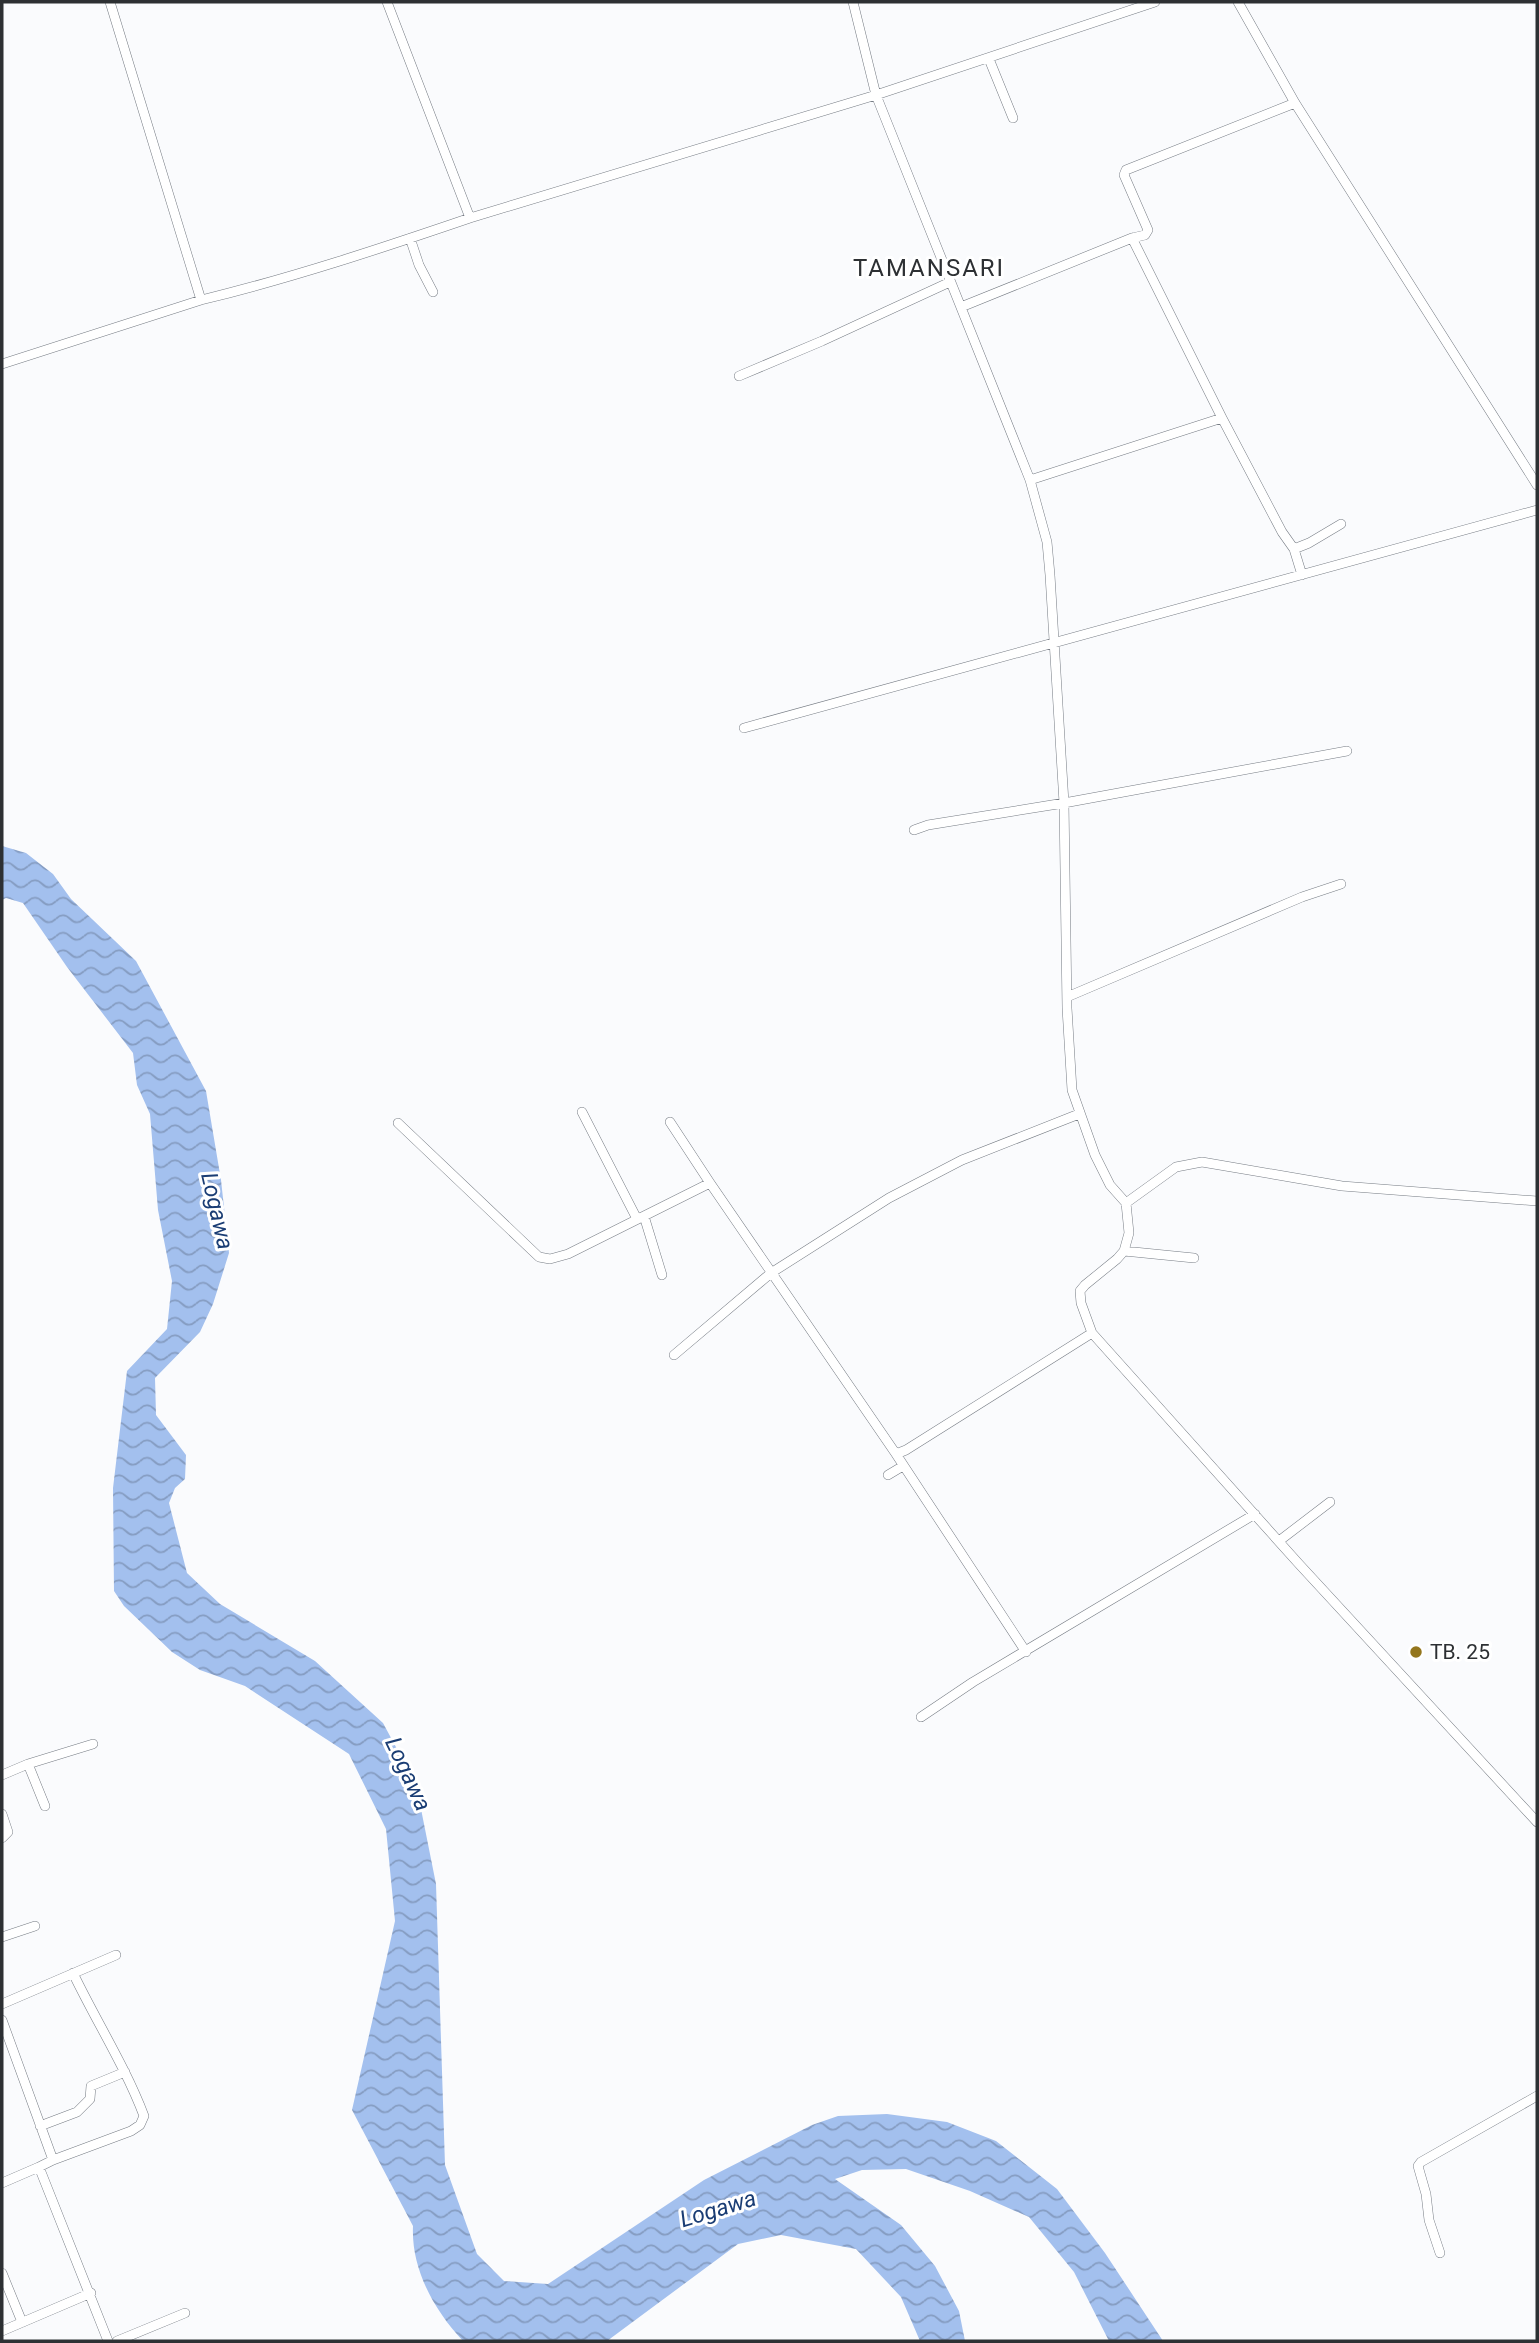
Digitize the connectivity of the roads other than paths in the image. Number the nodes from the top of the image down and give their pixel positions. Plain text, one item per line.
1 (110, 2) edge
2 (387, 2) edge
3 (853, 2) edge
4 (1155, 2) edge
5 (1238, 2) edge
6 (989, 59) junction
7 (876, 95) junction
8 (1295, 103) junction
9 (1013, 118) dead end
10 (470, 218) junction
11 (410, 238) junction
12 (1132, 238) junction
13 (950, 282) junction
14 (433, 292) dead end
15 (201, 300) junction
16 (961, 307) junction
17 (2, 364) edge
18 (739, 376) dead end
19 (1222, 418) junction
20 (1030, 480) junction
21 (1537, 485) edge
22 (1537, 510) edge
23 (1340, 524) dead end
24 (1294, 549) junction
25 (1302, 575) junction
26 (1055, 642) junction
27 (744, 728) dead end
28 (1348, 751) dead end
29 (1063, 803) junction
30 (914, 830) dead end
31 (1340, 884) dead end
32 (1067, 997) junction
33 (582, 1112) dead end
34 (1079, 1114) junction
35 (670, 1122) dead end
36 (398, 1123) dead end
37 (709, 1183) junction
38 (1537, 1200) edge
39 (1126, 1203) junction
40 (640, 1218) junction
41 (1124, 1251) junction
42 (1194, 1258) dead end
43 (771, 1273) junction
44 (662, 1275) dead end
45 (1092, 1333) junction
46 (674, 1355) dead end
47 (896, 1454) junction
48 (903, 1466) junction
49 (888, 1475) dead end
50 (1330, 1502) dead end
51 (1255, 1514) junction
52 (1279, 1541) junction
53 (1026, 1652) junction
54 (921, 1717) dead end
55 (93, 1744) dead end
56 (28, 1765) junction
57 (2, 1775) edge
58 (46, 1806) dead end
59 (2, 1814) edge
60 (1537, 1822) edge
61 (2, 1838) edge
62 (35, 1926) dead end
63 (2, 1937) edge
64 (116, 1955) dead end
65 (73, 1973) junction
66 (2, 2004) edge
67 (2, 2020) edge
68 (125, 2072) junction
69 (1537, 2095) edge
70 (40, 2126) junction
71 (53, 2160) junction
72 (39, 2167) junction
73 (2, 2183) edge
74 (1440, 2253) dead end
75 (2, 2273) edge
76 (91, 2293) junction
77 (185, 2314) dead end
78 (22, 2322) junction
79 (2, 2331) edge
80 (108, 2341) edge
81 (117, 2341) edge

1 - 15 street
2 - 10 street
3 - 7 street
4 - 6 street
5 - 8 street
6 - 7 street
6 - 9 street
7 - 10 street
7 - 13 street
8 - 12 street
8 - 21 street
10 - 11 street
11 - 14 street
11 - 15 street
12 - 16 street
12 - 19 street
13 - 16 street
13 - 18 street
15 - 17 street
16 - 20 street
19 - 20 street
19 - 24 street
20 - 26 street
22 - 25 street
23 - 24 street
24 - 25 street
25 - 26 street
26 - 27 street
26 - 29 street
28 - 29 street
29 - 30 street
29 - 32 street
31 - 32 street
32 - 34 street
33 - 40 street
34 - 39 street
34 - 43 street
35 - 37 street
36 - 40 street
37 - 40 street
37 - 43 street
38 - 39 street
39 - 41 street
40 - 44 street
41 - 42 street
41 - 45 street
43 - 46 street
43 - 47 street
45 - 47 street
45 - 51 street
47 - 48 street
48 - 49 street
48 - 53 street
50 - 52 street
51 - 52 street
51 - 53 street
52 - 60 street
53 - 54 street
55 - 56 street
56 - 57 street
56 - 58 street
59 - 61 street
62 - 63 street
64 - 65 street
65 - 66 street
65 - 68 street
67 - 70 street
68 - 70 street
68 - 71 street
69 - 74 street
70 - 71 street
71 - 72 street
72 - 73 street
72 - 76 street
75 - 78 street
76 - 78 street
76 - 80 street
77 - 81 street
78 - 79 street

